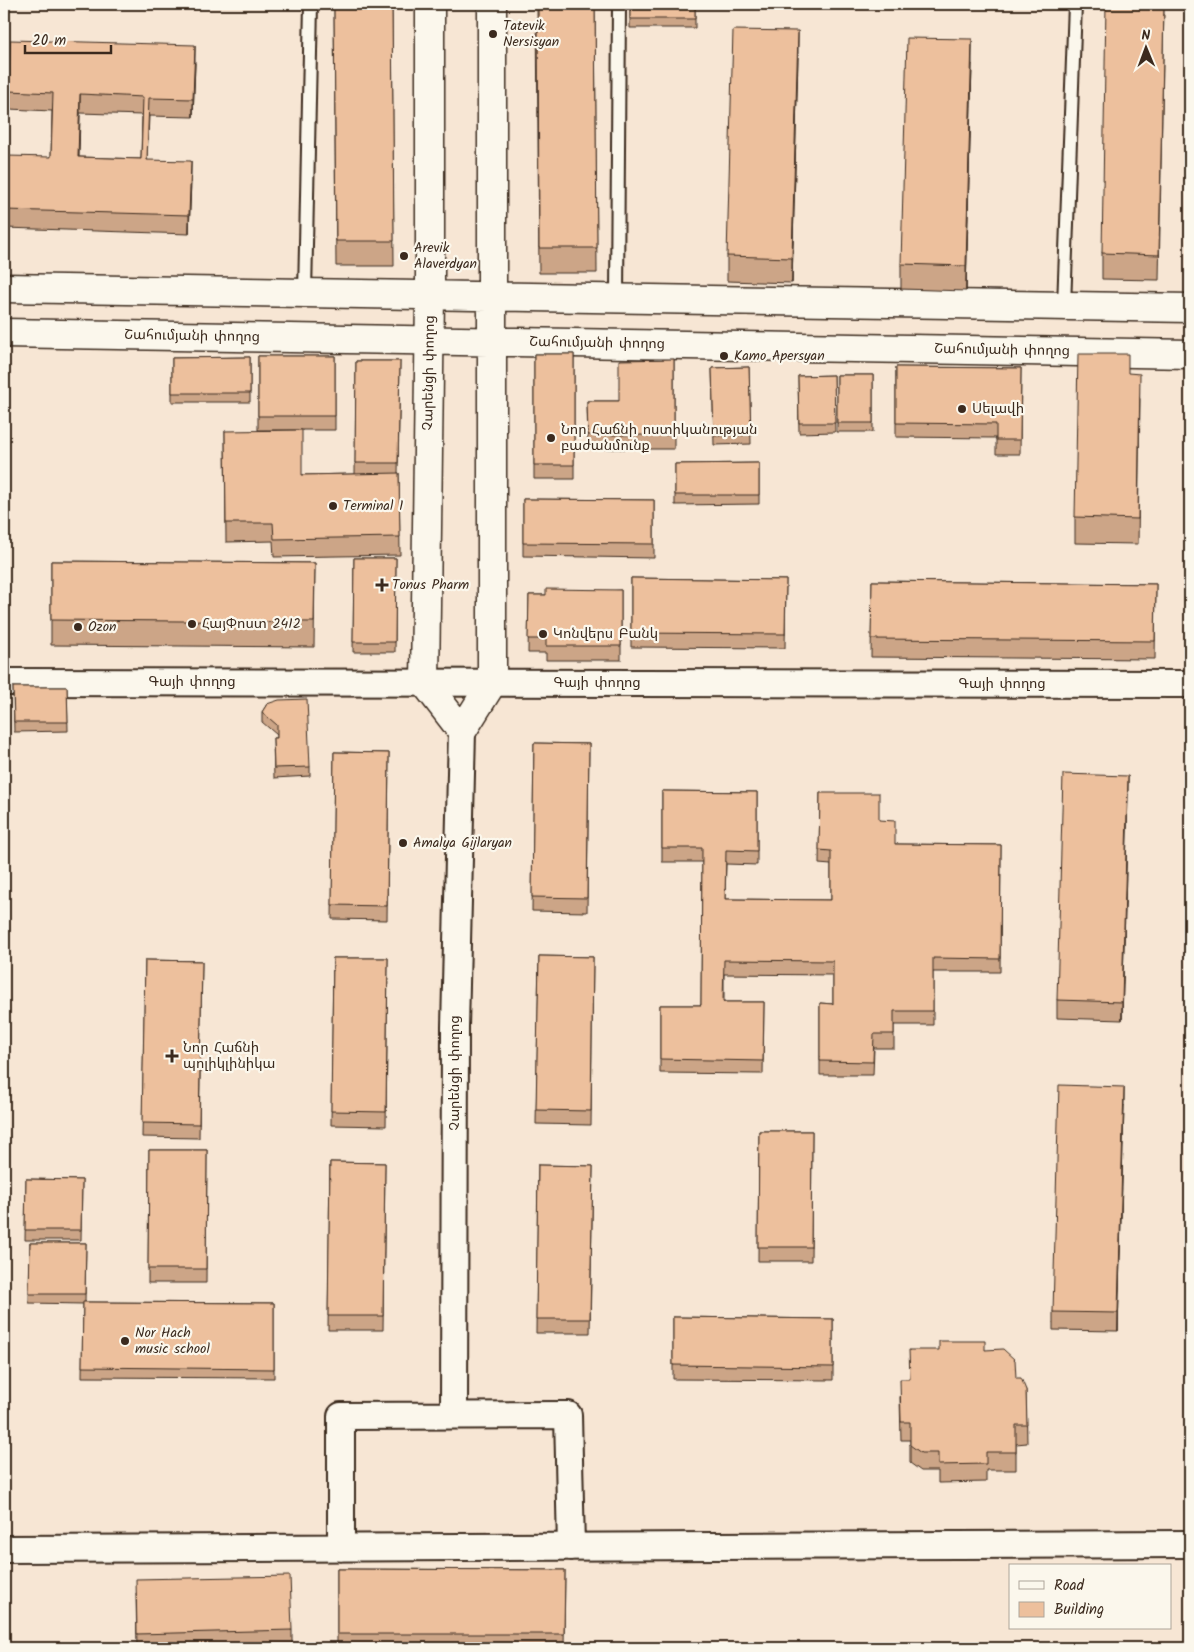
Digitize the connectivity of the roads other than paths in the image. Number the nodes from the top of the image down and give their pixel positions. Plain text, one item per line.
1 (311, 4) edge
2 (430, 4) edge
3 (492, 4) edge
4 (619, 4) edge
5 (1075, 4) edge
6 (4, 288) edge
7 (305, 293) junction
8 (430, 295) junction
9 (491, 296) junction
10 (617, 298) junction
11 (1064, 306) junction
12 (1190, 308) edge
13 (4, 333) edge
14 (430, 340) junction
15 (491, 341) junction
16 (1190, 354) edge
17 (4, 682) edge
18 (425, 683) junction
19 (492, 683) junction
20 (1190, 684) edge
21 (462, 731) junction
22 (454, 1415) junction
23 (1190, 1544) edge
24 (571, 1547) junction
25 (341, 1548) junction
26 (4, 1549) edge

1 - 7 lane
2 - 8 street, Չարենցի փողոց
3 - 9 street
4 - 10 lane
5 - 11 lane
6 - 7 street
7 - 8 street
8 - 9 street
8 - 14 street, Չարենցի փողոց
9 - 10 street
9 - 15 street
10 - 11 street
11 - 12 street
13 - 14 street, Շահումյանի փողոց
14 - 15 street, Շահումյանի փողոց
14 - 18 street, Չարենցի փողոց
15 - 16 street, Շահումյանի փողոց
15 - 19 street
17 - 18 street, Գայի փողոց
18 - 19 street, Գայի փողոց
18 - 21 street
19 - 20 street, Գայի փողոց
19 - 21 street
21 - 22 street, Չարենցի փողոց
22 - 24 street
22 - 25 street
23 - 24 street
24 - 25 street
25 - 26 street

